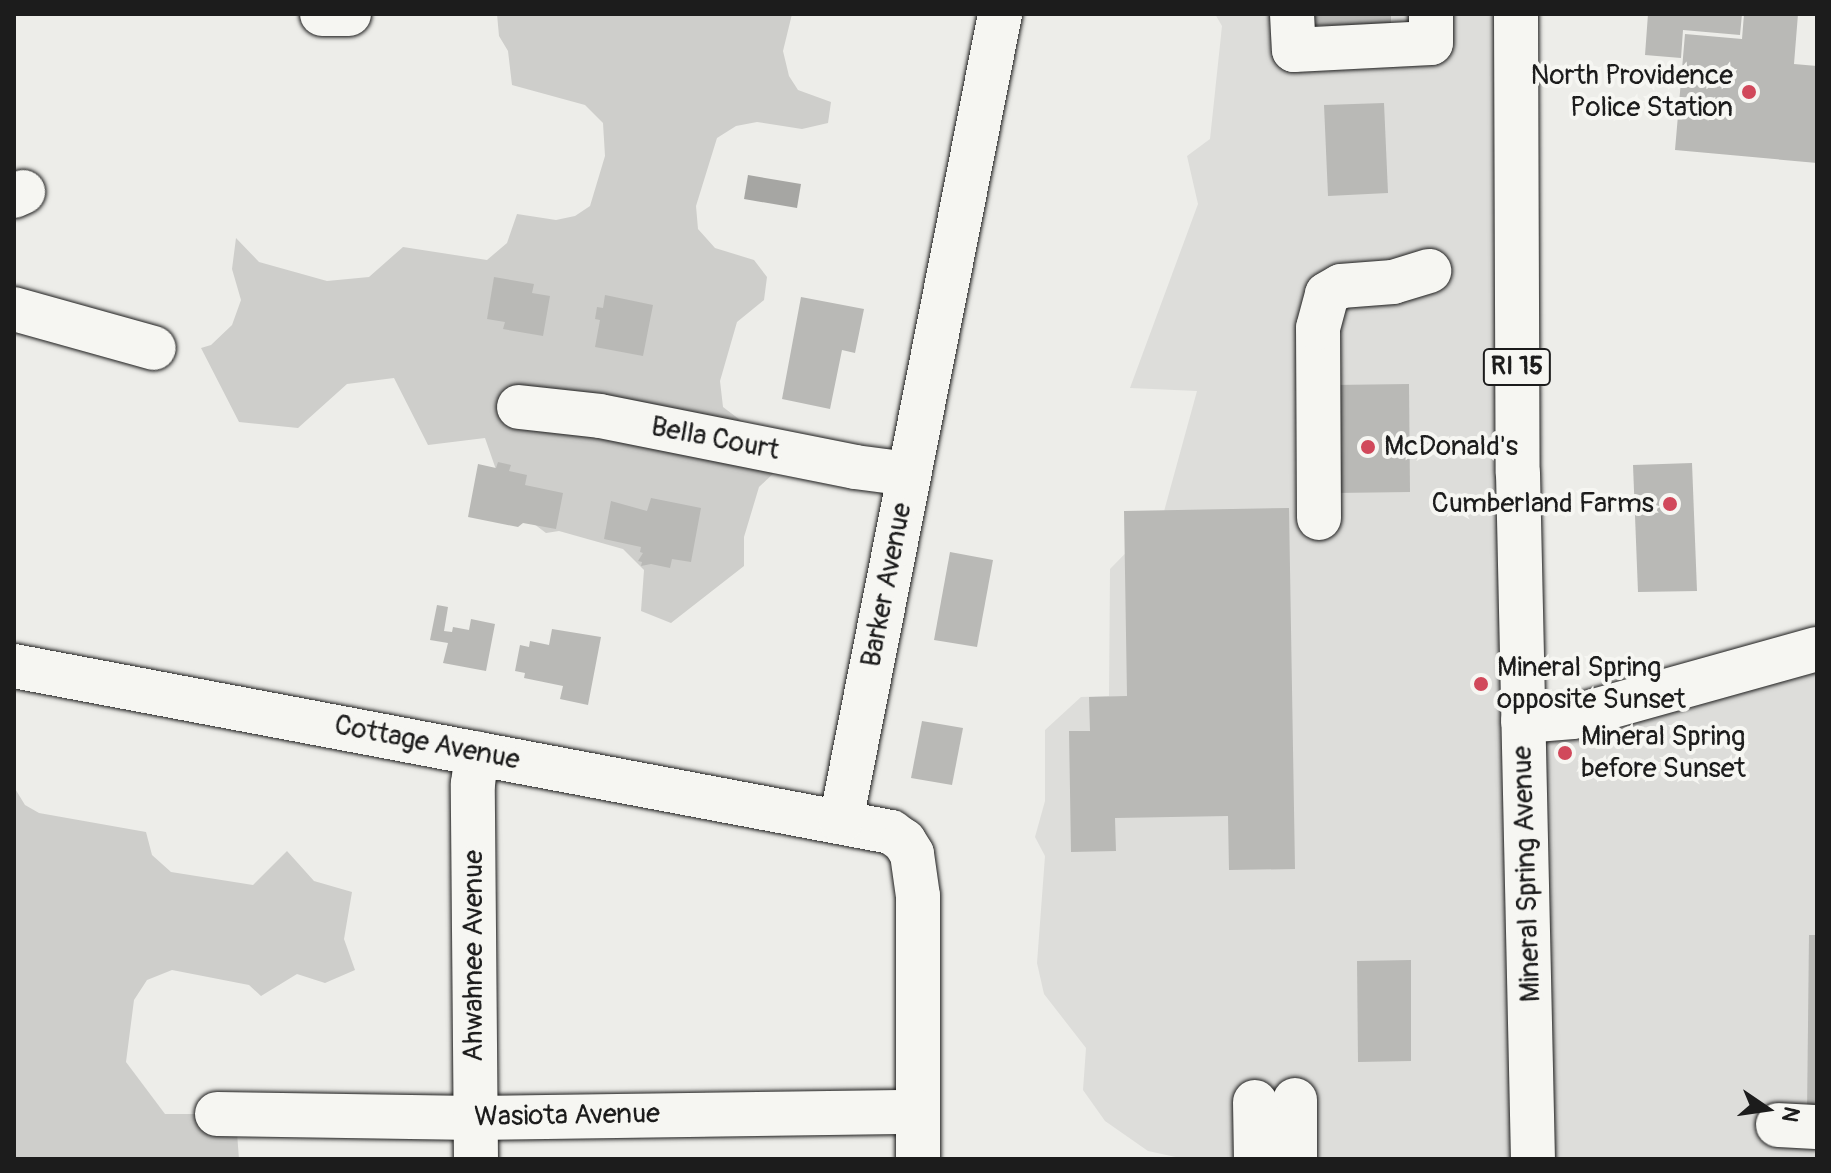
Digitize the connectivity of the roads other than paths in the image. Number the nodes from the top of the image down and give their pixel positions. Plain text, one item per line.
1 (322, 14) edge
2 (349, 14) edge
3 (1000, 14) edge
4 (1292, 14) edge
5 (1431, 14) edge
6 (1516, 14) edge
7 (1429, 271) dead end
8 (14, 309) edge
9 (154, 348) dead end
10 (519, 407) dead end
11 (909, 474) junction
12 (1319, 518) dead end
13 (1817, 649) edge
14 (14, 666) edge
15 (1523, 721) junction
16 (477, 753) junction
17 (841, 821) junction
18 (1275, 1101) junction
19 (918, 1112) junction
20 (217, 1114) dead end
21 (476, 1138) edge
22 (918, 1159) edge
23 (1256, 1159) edge
24 (1275, 1159) edge
25 (1295, 1159) edge
26 (1533, 1159) edge

1 - 2 street
3 - 11 street, Barker Avenue
4 - 5 street
6 - 15 street, Mineral Spring Avenue / RI 15
7 - 12 street
8 - 9 street
10 - 11 street, Bella Court
11 - 17 street, Barker Avenue
13 - 15 street
14 - 16 street, Cottage Avenue
15 - 26 street, Mineral Spring Avenue / RI 15
16 - 17 street, Cottage Avenue
16 - 21 street, Ahwahnee Avenue
17 - 19 street
18 - 23 street
18 - 24 street
18 - 25 street
19 - 21 street, Wasiota Avenue
19 - 22 street
20 - 21 street, Wasiota Avenue

